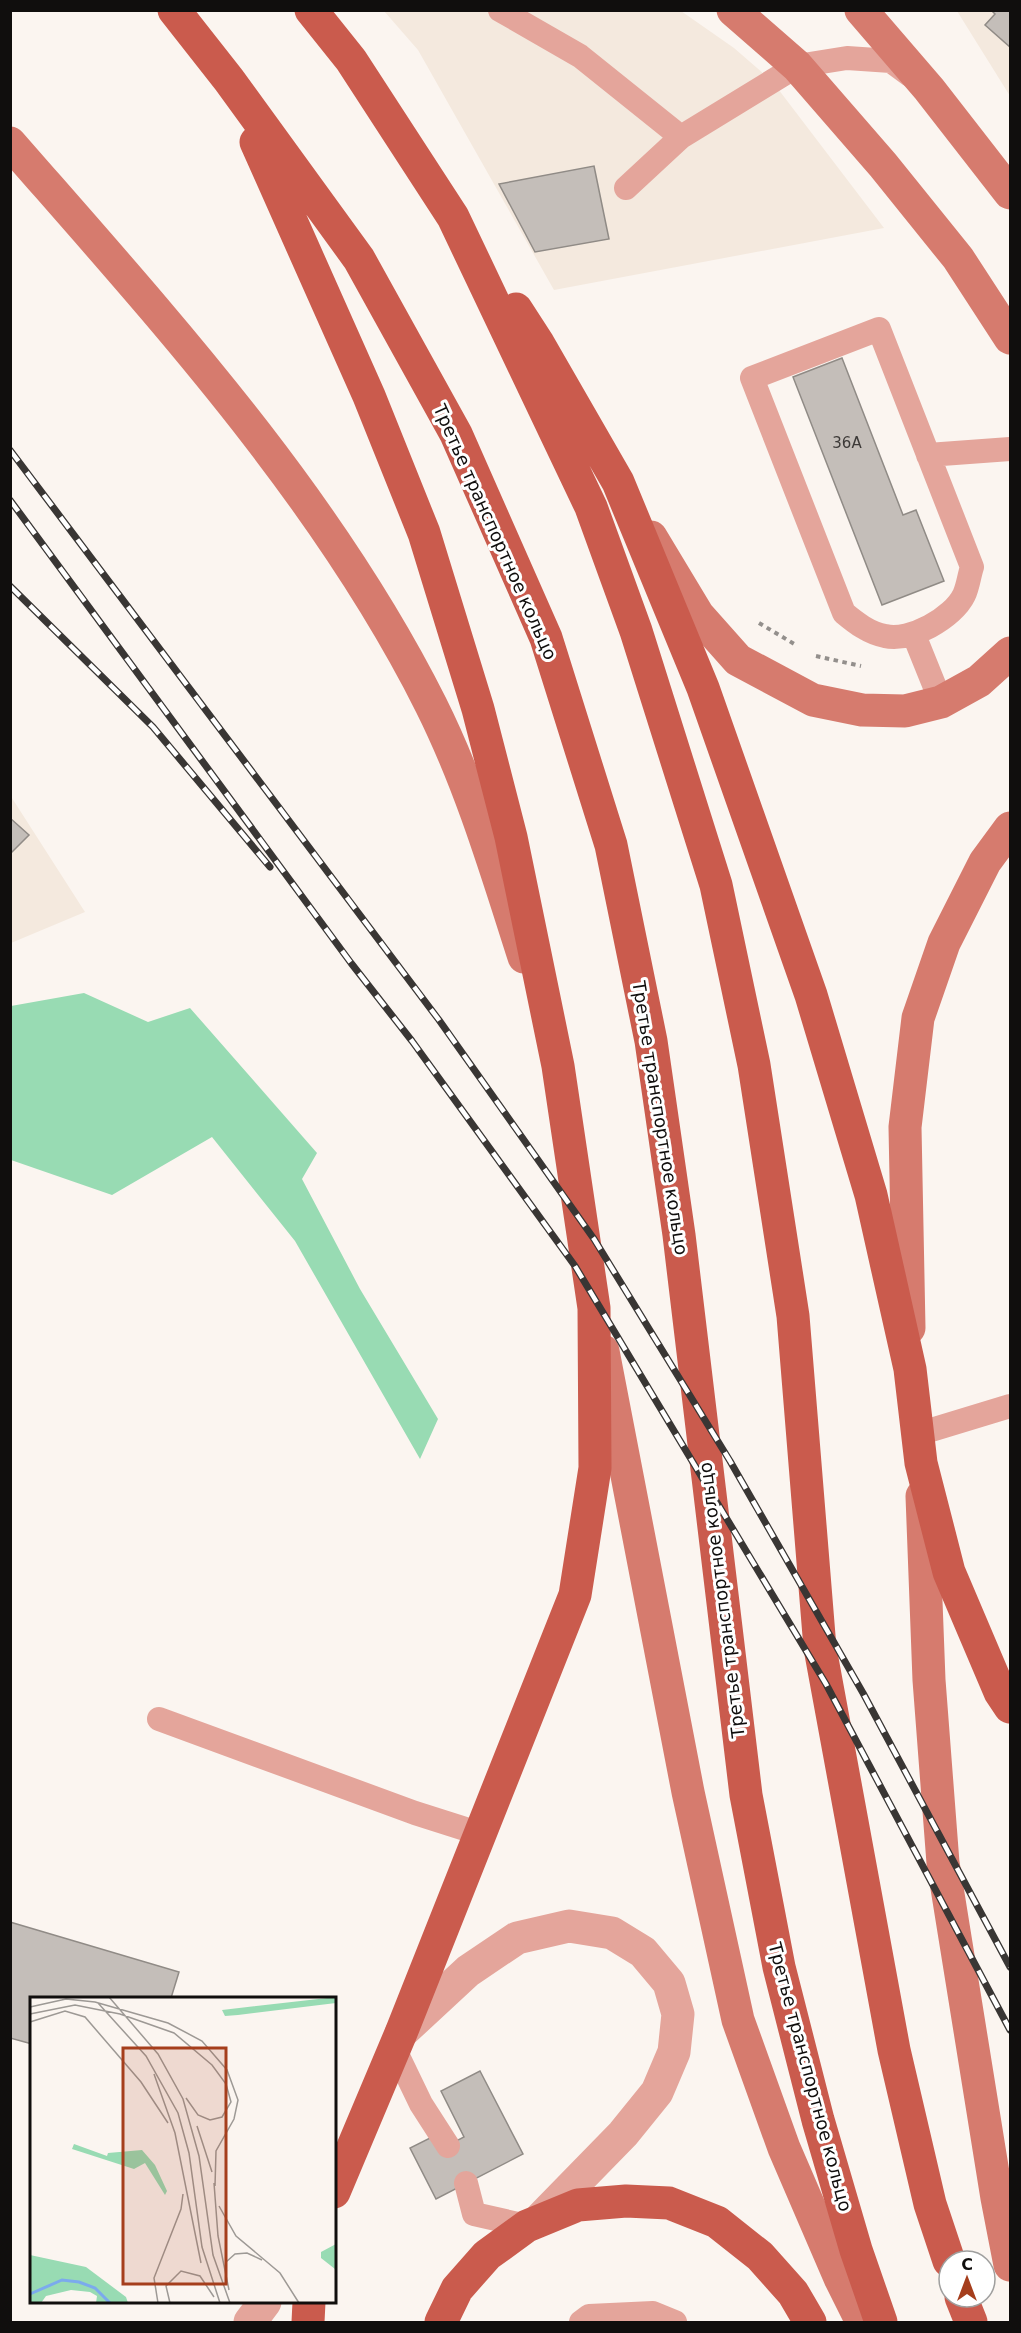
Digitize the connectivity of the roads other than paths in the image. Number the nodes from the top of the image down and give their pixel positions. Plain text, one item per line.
1 (174, 10) edge
2 (311, 10) edge
3 (500, 10) edge
4 (733, 10) edge
5 (861, 10) edge
6 (797, 66) junction
7 (229, 80) junction
8 (929, 89) junction
9 (681, 137) junction
10 (10, 142) edge
11 (626, 188) dead end
12 (1011, 193) edge
13 (453, 217) junction
14 (1011, 339) edge
15 (1011, 449) edge
16 (928, 455) junction
17 (618, 482) junction
18 (914, 635) junction
19 (1011, 653) edge
20 (941, 702) junction
21 (1011, 828) edge
22 (558, 1066) junction
23 (594, 1308) junction
24 (910, 1369) junction
25 (1011, 1406) edge
26 (920, 1448) junction
27 (1011, 1707) edge
28 (159, 1719) dead end
29 (480, 1834) junction
30 (398, 2041) junction
31 (448, 2146) dead end
32 (466, 2183) dead end
33 (336, 2187) edge
34 (534, 2222) junction
35 (945, 2249) edge
36 (1011, 2265) edge
37 (264, 2303) edge
38 (309, 2303) edge
39 (250, 2322) edge
40 (308, 2322) edge
41 (441, 2322) edge
42 (580, 2322) edge
43 (675, 2322) edge
44 (810, 2322) edge
45 (862, 2322) edge
46 (881, 2322) edge

1 - 7 main road, Третье транспортное кольцо
2 - 13 main road
3 - 9 lane
4 - 6 main road
5 - 8 main road
6 - 8 lane
6 - 9 lane
6 - 14 main road
7 - 22 main road
7 - 46 main road, Третье транспортное кольцо
8 - 12 main road
9 - 11 lane
10 - 22 main road
13 - 17 main road
13 - 35 main road
15 - 16 lane
16 - 18 lane
16 - 18 lane
17 - 20 main road
17 - 24 main road
18 - 20 lane
19 - 20 main road
21 - 24 main road
22 - 23 main road
23 - 29 main road
23 - 45 main road
24 - 26 main road
25 - 26 lane
26 - 27 main road
26 - 36 main road
28 - 29 lane
29 - 30 main road
30 - 31 lane
30 - 33 main road
30 - 34 street
32 - 34 lane
34 - 41 main road
34 - 44 main road
37 - 39 street
38 - 40 main road
42 - 43 lane

